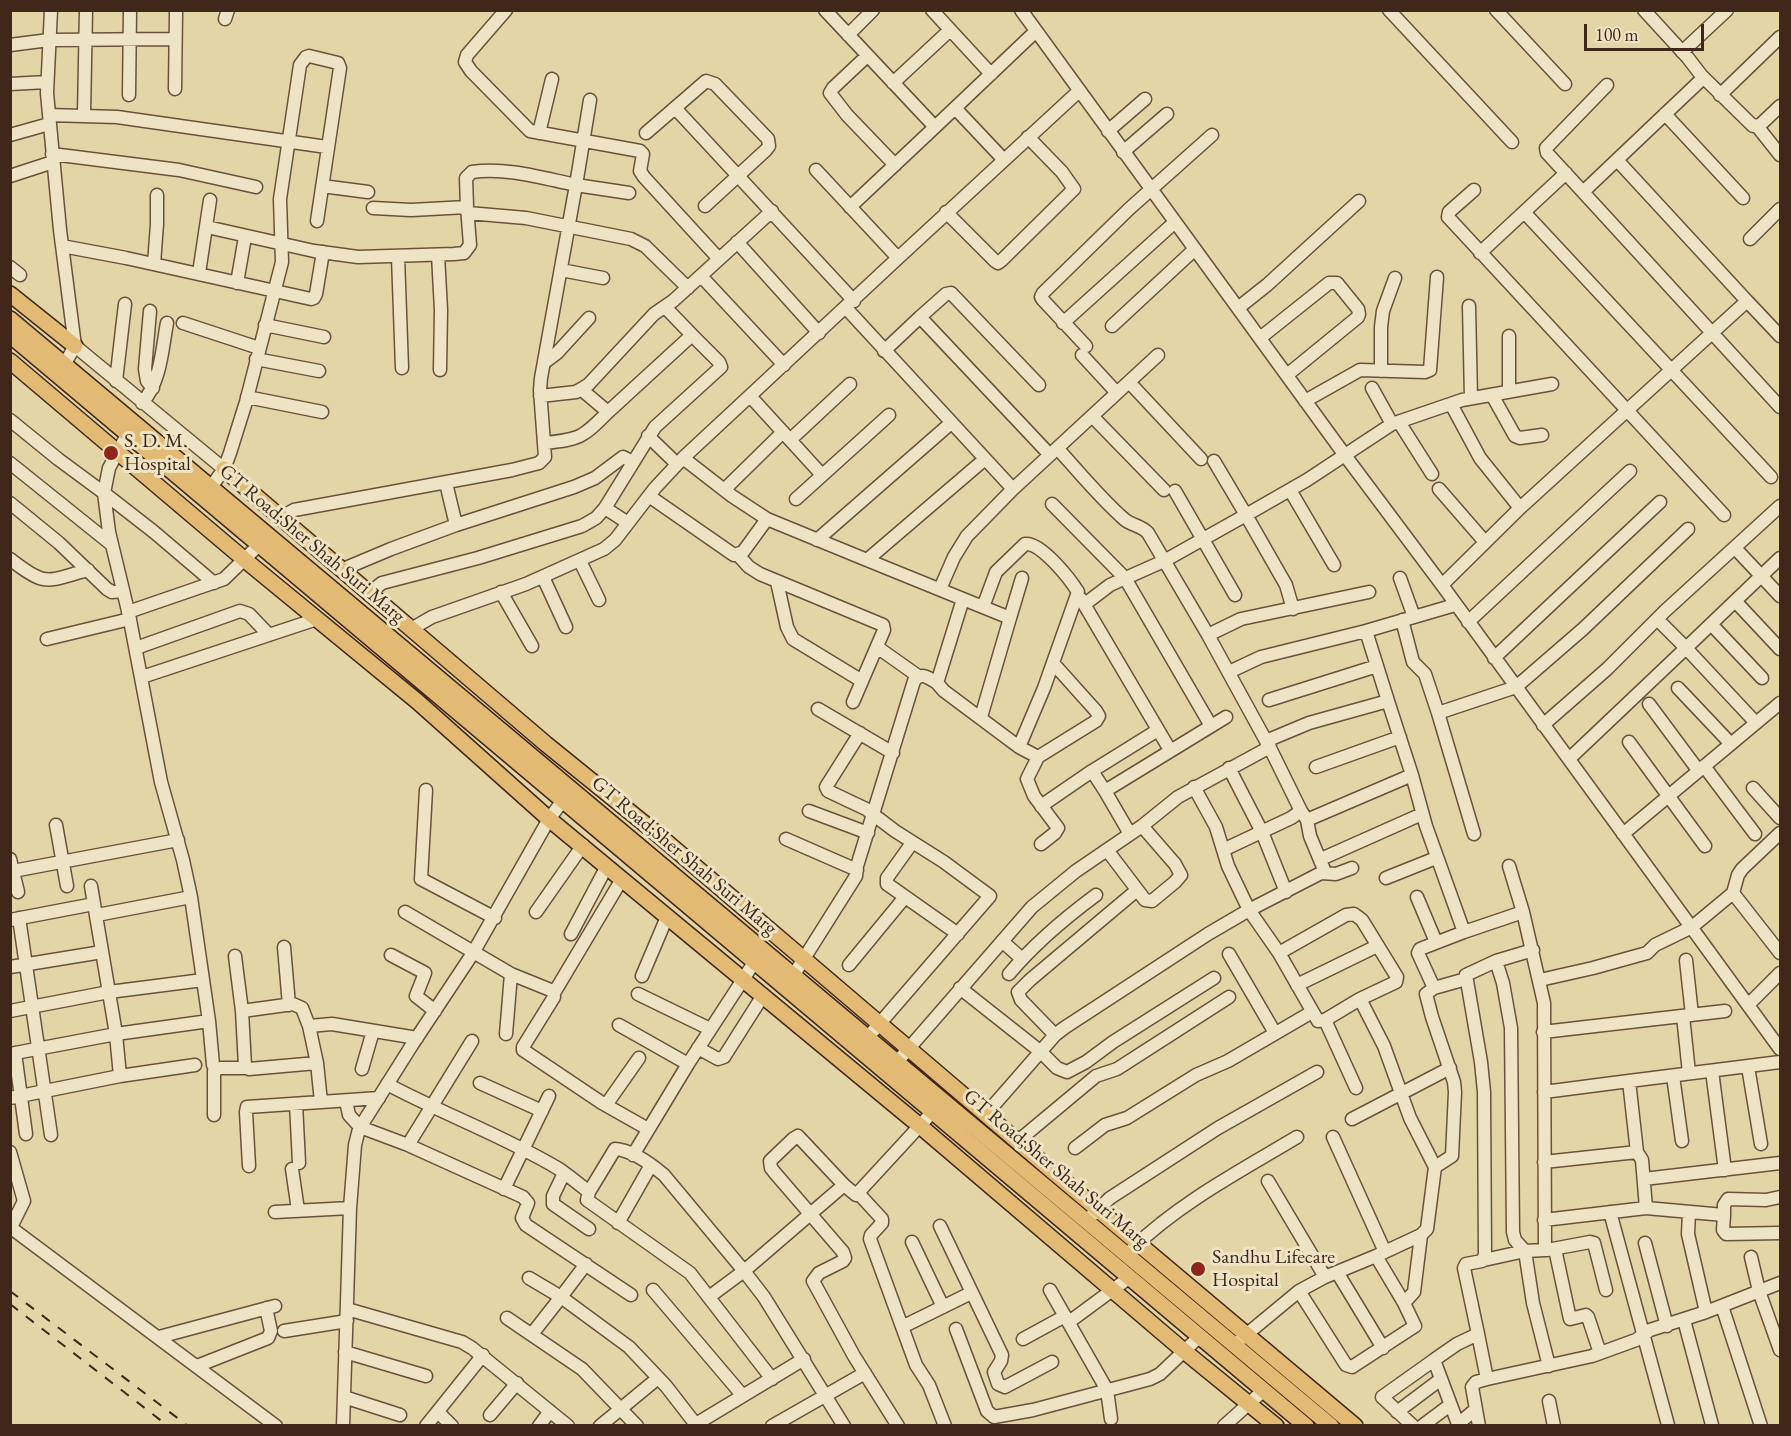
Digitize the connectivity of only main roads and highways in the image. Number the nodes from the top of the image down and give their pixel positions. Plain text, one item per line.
1 (10, 294) edge
2 (10, 319) edge
3 (10, 335) edge
4 (75, 346) road end
5 (10, 361) edge
6 (61, 370) junction
7 (225, 469) road end
8 (568, 794) junction
9 (938, 1106) junction
10 (1241, 1339) junction
11 (1276, 1425) edge
12 (1306, 1425) edge
13 (1331, 1425) edge
14 (1356, 1425) edge

1 - 4 main road
2 - 6 main road, GT Road;Sher Shah Suri Marg
3 - 6 main road, GT Road;Sher Shah Suri Marg
5 - 11 main road
6 - 8 main road, GT Road;Sher Shah Suri Marg
6 - 8 main road, GT Road;Sher Shah Suri Marg
7 - 10 main road
8 - 9 main road, GT Road;Sher Shah Suri Marg
8 - 9 main road, GT Road;Sher Shah Suri Marg
9 - 10 main road, GT Road;Sher Shah Suri Marg
9 - 12 main road, GT Road;Sher Shah Suri Marg
10 - 13 main road, GT Road;Sher Shah Suri Marg
10 - 14 main road

